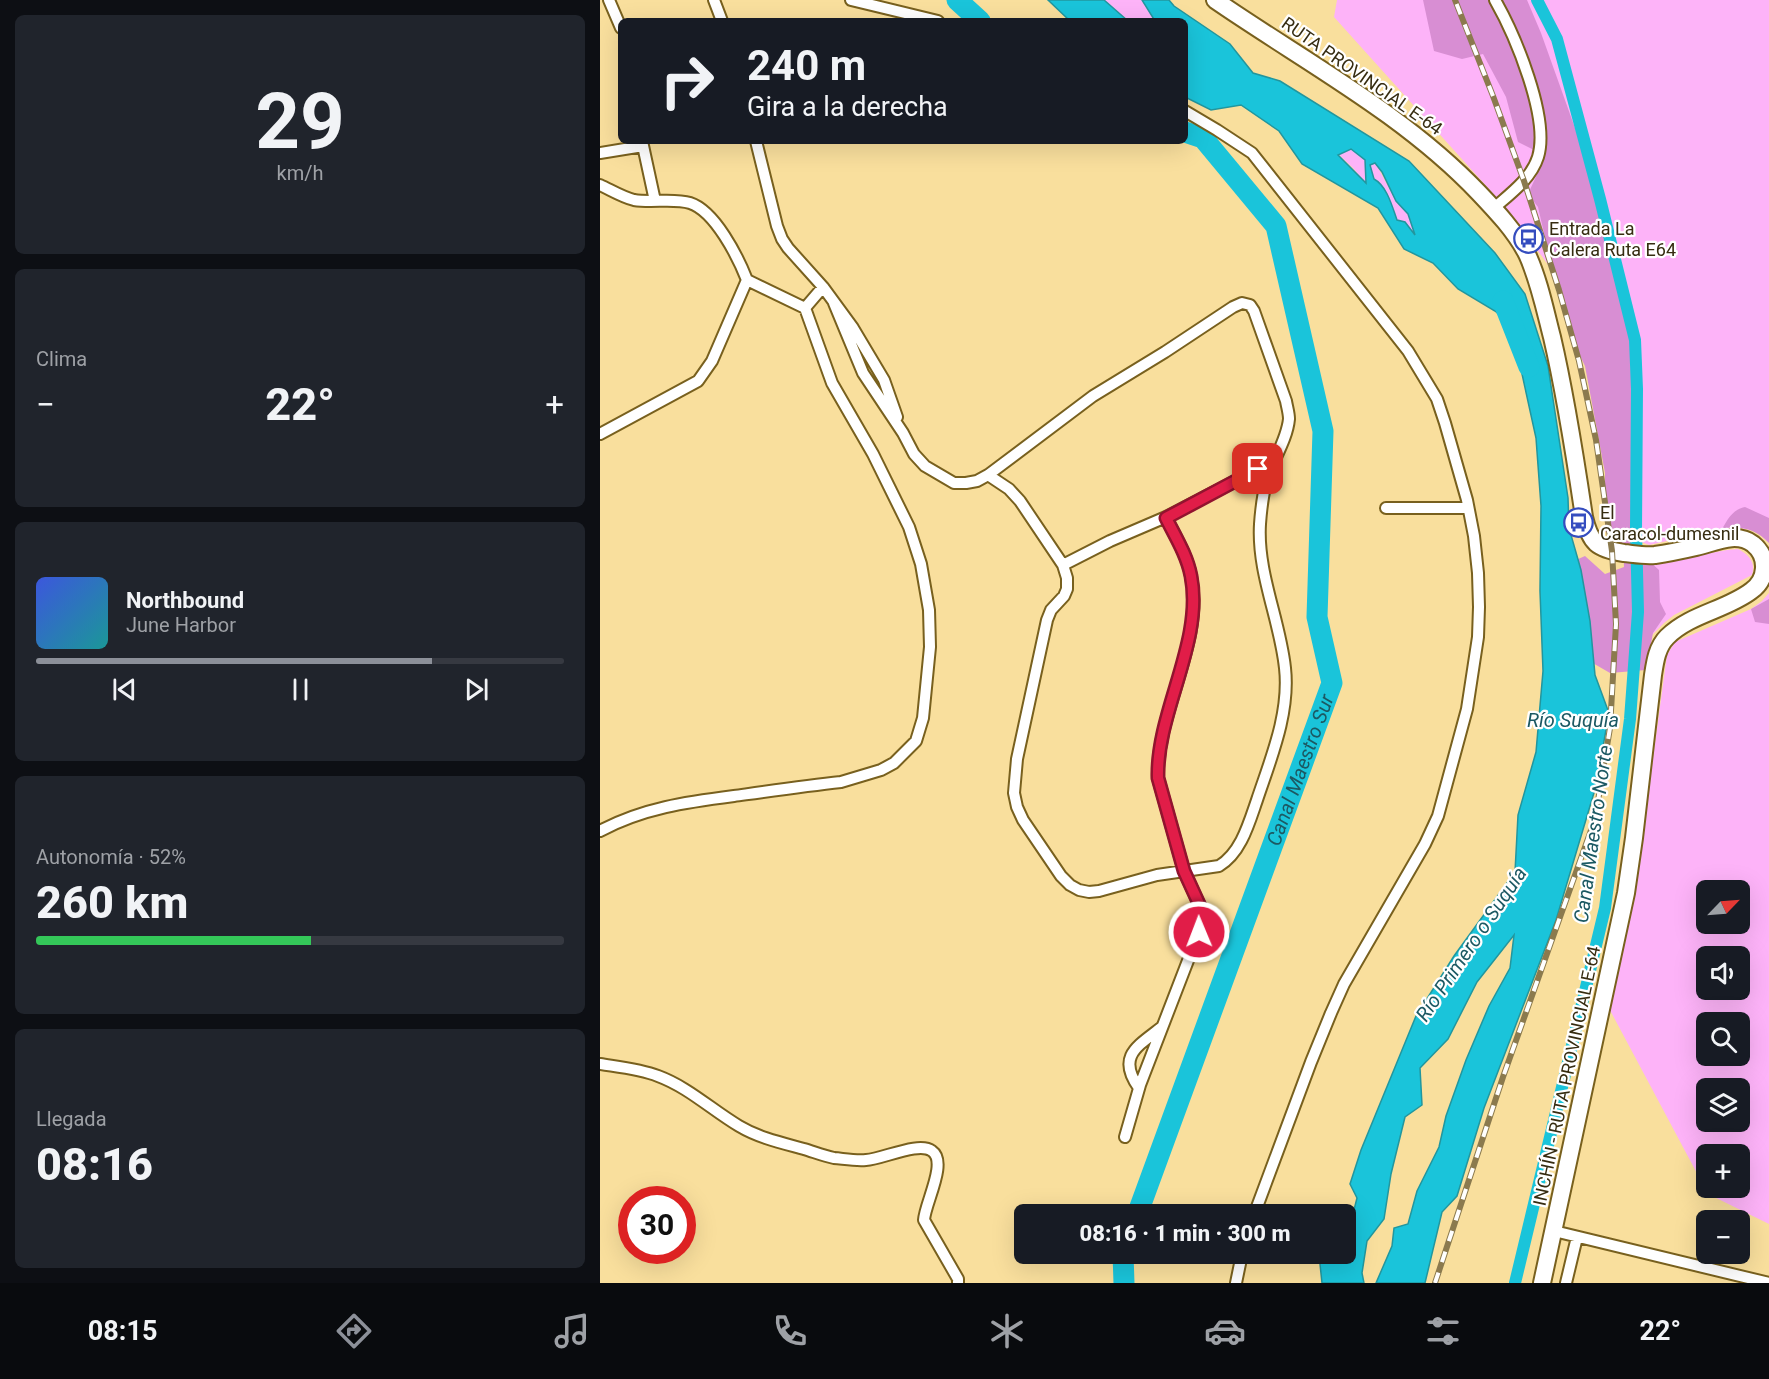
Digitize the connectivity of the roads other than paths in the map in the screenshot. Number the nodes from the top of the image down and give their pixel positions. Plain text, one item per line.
1 (609, 0) edge
2 (714, 0) edge
3 (851, 0) edge
4 (1215, 0) edge
5 (1495, 0) edge
6 (721, 18) edge
7 (926, 18) edge
8 (618, 21) edge
9 (1188, 113) edge
10 (643, 144) edge
11 (757, 144) edge
12 (600, 153) edge
13 (600, 185) edge
14 (655, 201) junction
15 (1494, 208) junction
16 (747, 280) junction
17 (823, 287) junction
18 (834, 303) junction
19 (805, 308) junction
20 (903, 433) junction
21 (600, 434) edge
22 (1274, 461) junction
23 (988, 475) junction
24 (1386, 508) dead end
25 (1468, 508) junction
26 (1166, 518) junction
27 (1063, 565) junction
28 (1672, 632) joint
29 (600, 831) edge
30 (1184, 871) junction
31 (1162, 1026) junction
32 (600, 1064) edge
33 (1139, 1088) junction
34 (1125, 1137) dead end
35 (1258, 1204) edge
36 (1554, 1231) junction
37 (1577, 1237) junction
38 (1240, 1264) edge
39 (958, 1283) edge
40 (1236, 1283) edge
41 (1542, 1283) edge
42 (1566, 1283) edge
43 (1769, 1283) edge

1 - 8 street
2 - 6 street
3 - 7 street
4 - 15 main road, RUTA PROVINCIAL E-64
5 - 15 street
9 - 25 street
10 - 12 street
10 - 14 street
11 - 17 street
13 - 14 street
14 - 16 street
15 - 28 main road, RUTA PROVINCIAL E-64
16 - 19 street
16 - 21 street
17 - 18 street
17 - 19 street
18 - 20 street
18 - 20 street
19 - 29 street
20 - 23 street
22 - 23 street
22 - 26 street
22 - 30 street
23 - 27 street
24 - 25 street
25 - 35 street
26 - 27 street
26 - 30 street
27 - 30 street
28 - 36 main road, INCHÍN - RUTA PROVINCIAL E-64
30 - 31 street
31 - 33 street
31 - 33 street
32 - 39 street
33 - 34 street
36 - 37 street
36 - 41 main road, INCHÍN - RUTA PROVINCIAL E-64
37 - 42 street
37 - 43 street
38 - 40 street

